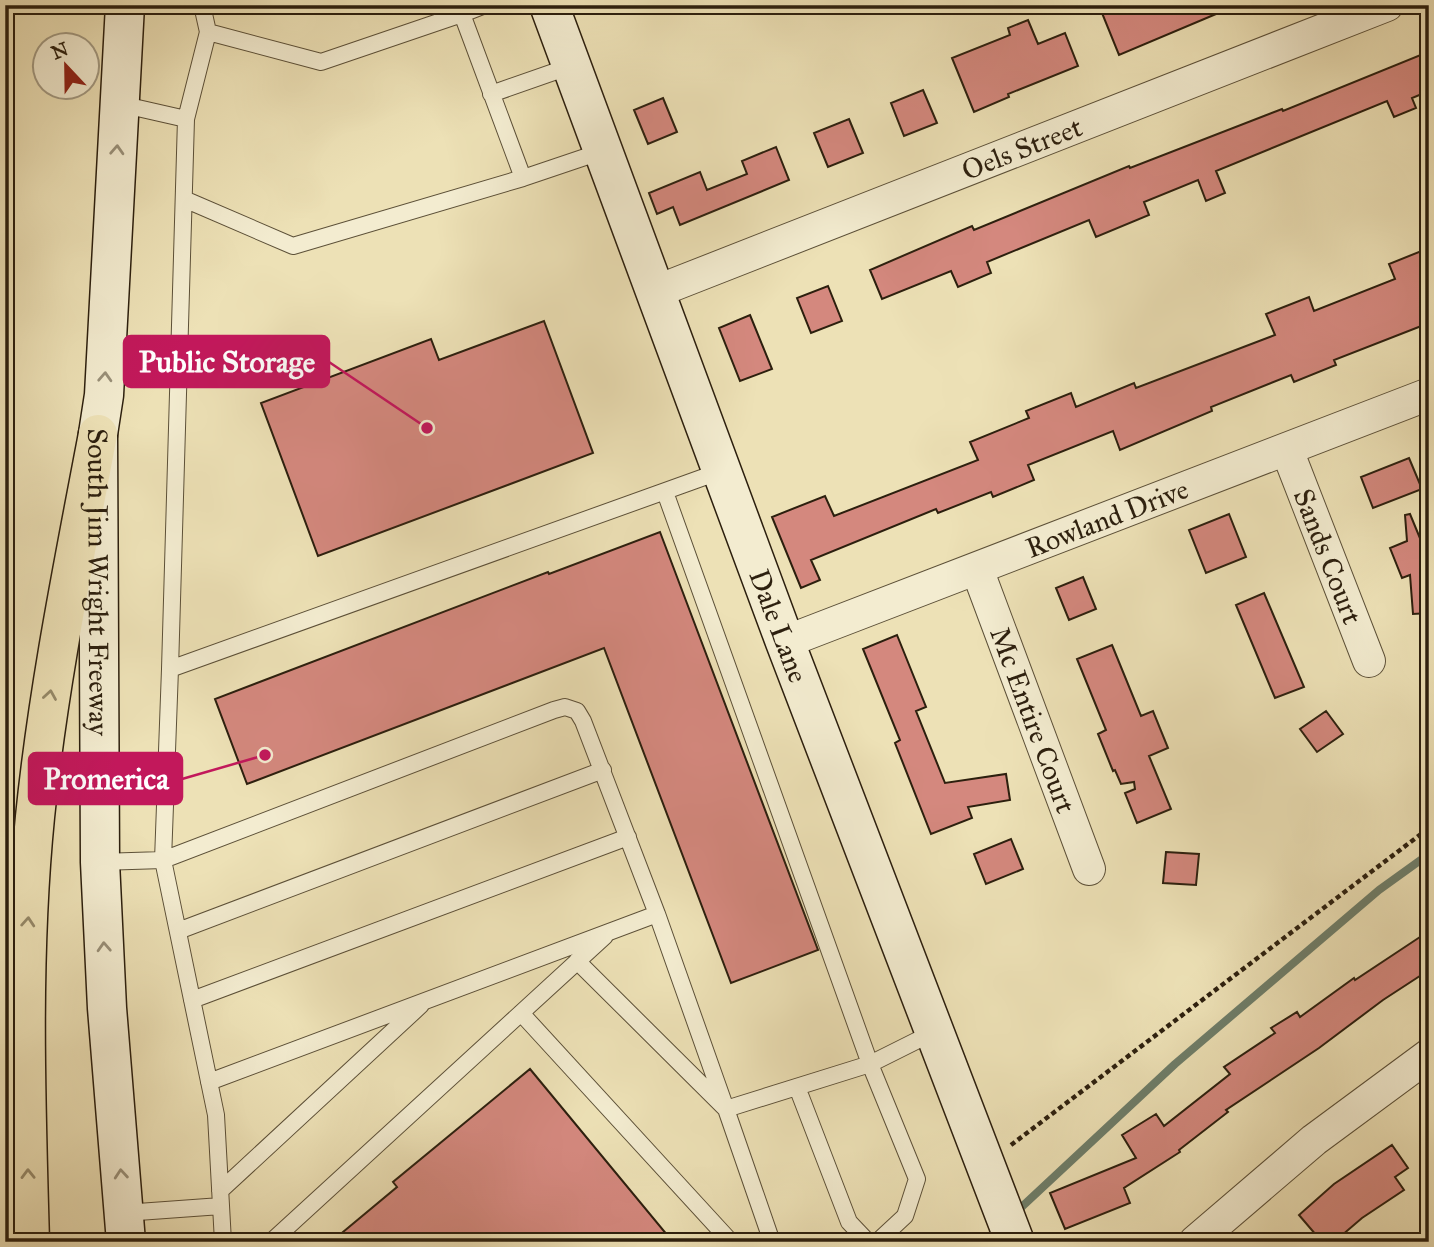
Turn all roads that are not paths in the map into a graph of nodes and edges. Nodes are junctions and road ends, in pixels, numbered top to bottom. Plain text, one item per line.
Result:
1 (125, 5) edge
2 (202, 5) edge
3 (485, 5) edge
4 (549, 5) edge
5 (1387, 5) edge
6 (462, 14) junction
7 (208, 32) junction
8 (572, 66) junction
9 (491, 94) junction
10 (120, 104) junction
11 (186, 119) junction
12 (603, 151) junction
13 (523, 178) junction
14 (184, 199) junction
15 (655, 292) junction
16 (1429, 394) edge
17 (98, 434) junction
18 (1287, 450) junction
19 (722, 471) junction
20 (664, 492) junction
21 (977, 569) junction
22 (785, 642) junction
23 (1369, 661) dead end
24 (170, 669) junction
25 (603, 770) junction
26 (628, 836) junction
27 (163, 860) junction
28 (100, 862) junction
29 (1089, 869) dead end
30 (657, 914) junction
31 (611, 931) junction
32 (178, 932) junction
33 (577, 961) junction
34 (192, 1000) junction
35 (427, 1000) junction
36 (522, 1013) junction
37 (934, 1032) junction
38 (1429, 1055) edge
39 (870, 1064) junction
40 (209, 1082) junction
41 (797, 1087) junction
42 (726, 1110) junction
43 (220, 1198) junction
44 (125, 1228) edge
45 (30, 1242) edge
46 (223, 1242) edge
47 (271, 1242) edge
48 (731, 1242) edge
49 (772, 1242) edge
50 (867, 1242) edge
51 (877, 1242) edge
52 (1014, 1242) edge
53 (1195, 1242) edge

1 - 10 street, South Jim Wright Freeway
2 - 7 lane
3 - 6 lane
4 - 8 street, Dale Lane
5 - 15 street, Oels Street
6 - 7 lane
6 - 9 lane
7 - 11 lane
8 - 9 lane
8 - 12 street, Dale Lane
9 - 13 lane
10 - 11 lane
17 -> 10 street, South Jim Wright Freeway
11 - 14 lane
12 - 13 lane
12 - 15 street, Dale Lane
13 - 14 lane
14 - 24 lane
15 - 19 street, Dale Lane
16 - 18 street, Rowland Drive
17 - 28 street, South Jim Wright Freeway
45 -> 17 highway
18 - 21 street, Rowland Drive
18 - 23 street, Sands Court
19 - 20 lane
19 - 22 street, Dale Lane
20 - 24 lane
20 - 39 lane
21 - 22 street, Rowland Drive
21 - 29 street, Mc Entire Court
22 - 37 street, Dale Lane
24 - 27 lane
25 - 26 lane
25 - 27 lane
25 - 32 lane
26 - 30 lane
26 - 34 lane
27 - 28 lane
27 - 32 lane
44 -> 28 street, South Jim Wright Freeway
30 - 31 lane
30 - 42 lane
31 - 33 lane
31 - 35 lane
32 - 34 lane
33 - 36 lane
33 - 42 lane
34 - 40 lane
35 - 40 lane
35 - 43 lane
36 - 47 lane
36 - 48 lane
37 - 39 lane
37 - 52 street, Dale Lane
38 - 53 street
39 - 41 lane
39 - 51 lane
40 - 43 lane
41 - 42 lane
41 - 50 lane
42 - 49 lane
43 - 44 lane
43 - 46 lane

